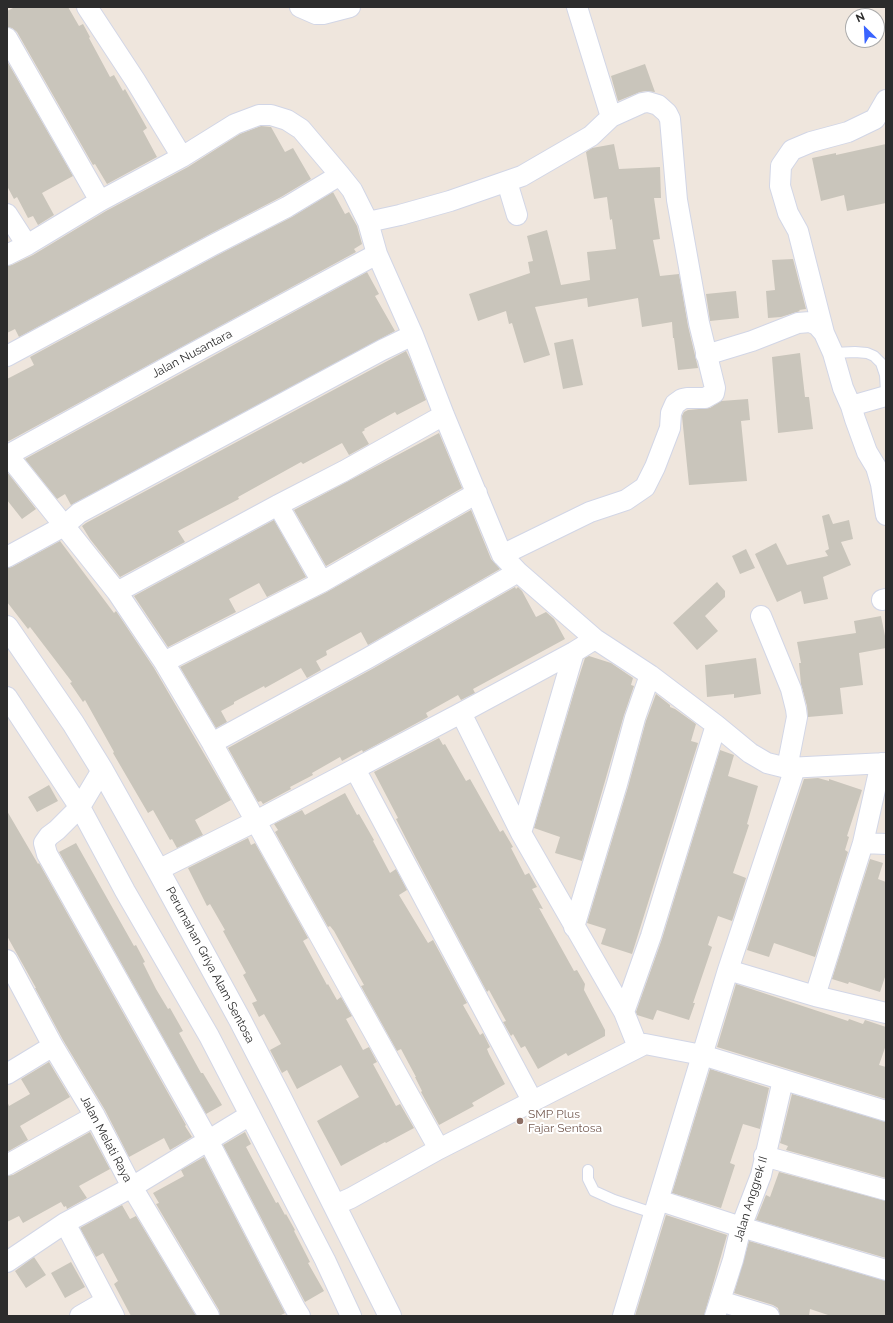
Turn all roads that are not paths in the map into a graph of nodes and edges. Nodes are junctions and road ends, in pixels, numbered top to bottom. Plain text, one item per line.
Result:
1 (87, 7) edge
2 (300, 7) edge
3 (350, 7) edge
4 (578, 7) edge
5 (7, 38) edge
6 (886, 100) edge
7 (611, 117) junction
8 (182, 157) junction
9 (340, 175) junction
10 (508, 182) junction
11 (100, 201) junction
12 (7, 214) edge
13 (517, 215) dead end
14 (368, 222) junction
15 (27, 245) junction
16 (377, 254) junction
17 (7, 255) edge
18 (824, 333) junction
19 (413, 335) junction
20 (834, 353) junction
21 (706, 355) junction
22 (7, 356) edge
23 (886, 392) edge
24 (886, 396) edge
25 (851, 406) junction
26 (444, 415) junction
27 (7, 455) edge
28 (477, 493) junction
29 (278, 505) junction
30 (886, 515) edge
31 (64, 526) junction
32 (502, 555) junction
33 (7, 557) edge
34 (518, 572) junction
35 (322, 582) junction
36 (117, 592) junction
37 (761, 616) dead end
38 (7, 627) edge
39 (595, 639) junction
40 (574, 652) junction
41 (164, 662) junction
42 (650, 675) junction
43 (7, 697) edge
44 (460, 713) junction
45 (716, 725) junction
46 (212, 743) junction
47 (884, 763) edge
48 (791, 768) junction
49 (355, 769) junction
50 (102, 770) junction
51 (80, 807) junction
52 (256, 821) junction
53 (521, 833) junction
54 (863, 842) junction
55 (886, 844) edge
56 (158, 870) junction
57 (574, 927) junction
58 (7, 960) edge
59 (728, 970) junction
60 (12, 982) edge
61 (815, 996) junction
62 (624, 1012) junction
63 (886, 1013) edge
64 (53, 1046) junction
65 (638, 1047) junction
66 (702, 1055) junction
67 (7, 1074) edge
68 (782, 1080) junction
69 (533, 1102) junction
70 (886, 1111) edge
71 (250, 1115) junction
72 (95, 1116) junction
73 (208, 1140) junction
74 (439, 1149) junction
75 (764, 1156) junction
76 (7, 1165) edge
77 (588, 1170) dead end
78 (132, 1187) junction
79 (886, 1190) edge
80 (335, 1205) junction
81 (656, 1207) junction
82 (65, 1223) junction
83 (741, 1227) junction
84 (7, 1262) edge
85 (886, 1270) edge
86 (110, 1308) edge
87 (717, 1308) edge
88 (346, 1314) edge
89 (80, 1316) edge
90 (209, 1316) edge
91 (300, 1316) edge
92 (390, 1316) edge
93 (623, 1316) edge
94 (769, 1316) edge

1 - 8 street
2 - 3 street
4 - 7 street
5 - 11 street
6 - 18 street
7 - 10 street
7 - 21 street
8 - 9 street
8 - 11 street
9 - 14 street
9 - 22 street
10 - 13 street
10 - 14 street
11 - 15 street
12 - 15 street
14 - 16 street
15 - 17 street
16 - 19 street
16 - 27 street, Jalan Nusantara
18 - 20 street
18 - 21 street
19 - 26 street
19 - 31 street
20 - 23 lane
20 - 25 street
21 - 32 street
24 - 25 street
25 - 30 street
26 - 28 street
26 - 29 street
27 - 31 street
28 - 32 street
28 - 35 street
29 - 35 street
29 - 36 street
31 - 33 street
31 - 36 street
32 - 34 street
34 - 39 street
34 - 46 street
35 - 41 street
36 - 41 street
37 - 48 street
38 - 50 street, Perumahan Griya Alam Sentosa
39 - 40 street
39 - 42 street
40 - 44 street
40 - 53 street
41 - 46 street
42 - 45 street
42 - 57 street
43 - 51 street
44 - 49 street
44 - 53 street
45 - 48 street
45 - 62 street
46 - 52 street
47 - 48 street
47 - 54 street
48 - 59 street
49 - 52 street
49 - 69 street
50 - 51 street
50 - 56 street, Perumahan Griya Alam Sentosa
51 - 71 street
51 - 73 street
52 - 56 street
52 - 74 street
53 - 57 street
54 - 55 street
54 - 61 street
56 - 80 street, Perumahan Griya Alam Sentosa
57 - 62 street
58 - 60 street, Jalan Melati Raya
59 - 61 street
59 - 66 street
60 - 64 street, Jalan Melati Raya
61 - 63 street
62 - 65 street
64 - 67 street
64 - 72 street, Jalan Melati Raya
65 - 66 street
65 - 69 street
66 - 68 street
66 - 81 street
68 - 70 street
68 - 75 street, Jalan Anggrek II
69 - 74 street
71 - 73 street
71 - 88 street
72 - 76 street
72 - 78 street, Jalan Melati Raya
73 - 78 street
73 - 91 street
74 - 80 street
75 - 79 street
75 - 83 street, Jalan Anggrek II
77 - 81 lane
78 - 82 street
78 - 90 street, Jalan Melati Raya
80 - 92 street, Perumahan Griya Alam Sentosa
81 - 83 street
81 - 93 street
82 - 84 street
82 - 86 street
83 - 85 street
83 - 87 street, Jalan Anggrek II
86 - 89 street
87 - 94 street

